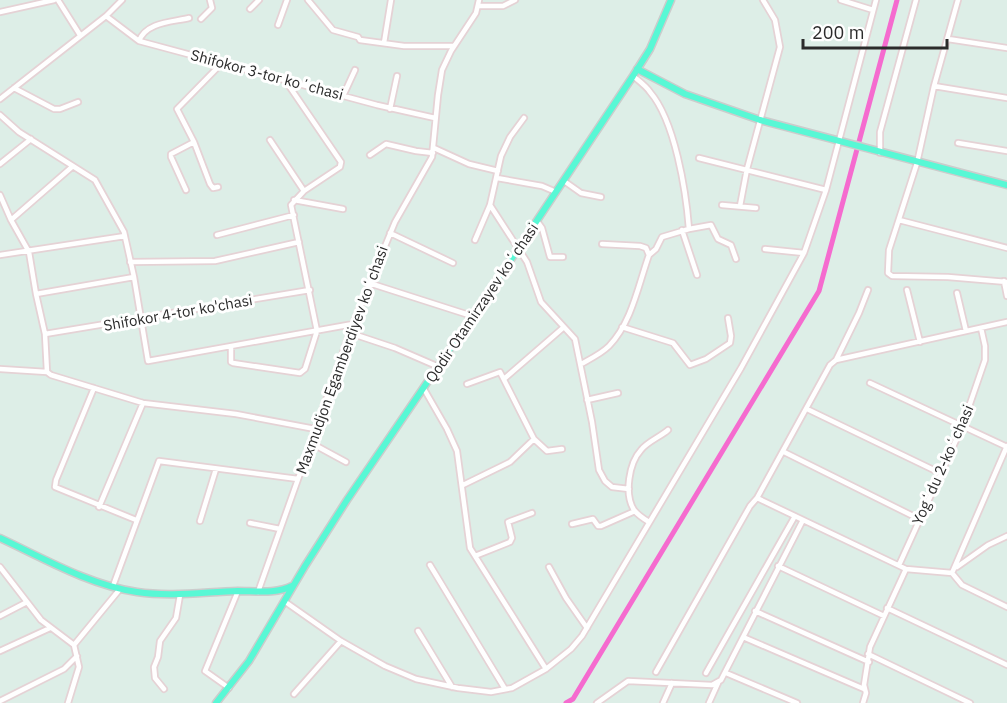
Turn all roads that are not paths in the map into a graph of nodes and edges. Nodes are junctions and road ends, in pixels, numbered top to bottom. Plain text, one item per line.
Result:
1 (37, 0) edge
2 (56, 0) edge
3 (122, 0) edge
4 (210, 0) edge
5 (259, 0) edge
6 (287, 0) edge
7 (308, 0) edge
8 (392, 0) edge
9 (515, 0) edge
10 (671, 0) edge
11 (764, 0) edge
12 (841, 0) edge
13 (876, 0) edge
14 (916, 0) edge
15 (958, 0) edge
16 (479, 3) edge
17 (34, 6) junction
18 (250, 9) dead end
19 (873, 10) junction
20 (0, 12) edge
21 (106, 16) junction
22 (189, 18) dead end
23 (201, 19) dead end
24 (278, 26) dead end
25 (80, 35) junction
26 (948, 39) junction
27 (139, 41) junction
28 (384, 43) junction
29 (454, 46) junction
30 (1007, 48) edge
31 (223, 62) junction
32 (355, 69) dead end
33 (638, 69) junction
34 (397, 76) dead end
35 (633, 76) junction
36 (285, 80) junction
37 (934, 86) junction
38 (14, 88) junction
39 (343, 96) junction
40 (1007, 98) edge
41 (0, 99) edge
42 (78, 102) dead end
43 (390, 109) junction
44 (0, 115) edge
45 (435, 118) junction
46 (524, 118) dead end
47 (760, 120) junction
48 (31, 139) junction
49 (270, 140) dead end
50 (194, 142) junction
51 (840, 142) junction
52 (958, 143) dead end
53 (434, 151) junction
54 (1007, 151) edge
55 (878, 152) junction
56 (370, 155) dead end
57 (699, 158) dead end
58 (917, 163) junction
59 (0, 164) edge
60 (73, 166) junction
61 (747, 169) junction
62 (498, 171) junction
63 (497, 178) junction
64 (564, 181) junction
65 (1007, 186) edge
66 (218, 188) dead end
67 (186, 190) dead end
68 (826, 190) junction
69 (304, 191) junction
70 (556, 192) junction
71 (0, 195) edge
72 (601, 197) dead end
73 (294, 200) junction
74 (490, 205) junction
75 (722, 206) dead end
76 (740, 206) junction
77 (756, 208) dead end
78 (343, 209) dead end
79 (294, 214) junction
80 (11, 220) junction
81 (899, 220) junction
82 (537, 221) junction
83 (689, 229) junction
84 (682, 230) junction
85 (390, 233) junction
86 (217, 235) dead end
87 (125, 236) junction
88 (475, 240) dead end
89 (299, 242) junction
90 (602, 244) dead end
91 (1007, 248) edge
92 (518, 249) junction
93 (765, 249) dead end
94 (29, 252) junction
95 (804, 253) junction
96 (0, 255) edge
97 (649, 255) junction
98 (563, 257) dead end
99 (736, 259) dead end
100 (130, 262) junction
101 (453, 263) dead end
102 (697, 275) dead end
103 (134, 277) junction
104 (1006, 281) edge
105 (369, 283) junction
106 (310, 290) junction
107 (868, 290) dead end
108 (907, 290) dead end
109 (957, 293) dead end
110 (36, 294) junction
111 (1007, 296) edge
112 (472, 316) junction
113 (728, 318) dead end
114 (140, 320) junction
115 (1007, 322) edge
116 (353, 324) junction
117 (564, 327) junction
118 (622, 327) junction
119 (981, 328) junction
120 (317, 331) junction
121 (966, 331) junction
122 (350, 333) junction
123 (45, 334) junction
124 (920, 342) junction
125 (231, 347) junction
126 (836, 360) junction
127 (581, 364) junction
128 (439, 367) junction
129 (0, 369) edge
130 (47, 372) junction
131 (504, 379) junction
132 (870, 383) dead end
133 (467, 384) dead end
134 (94, 388) junction
135 (423, 389) junction
136 (618, 393) dead end
137 (587, 400) junction
138 (143, 403) junction
139 (807, 409) junction
140 (962, 428) junction
141 (315, 429) junction
142 (668, 430) dead end
143 (534, 439) junction
144 (310, 442) junction
145 (1007, 447) edge
146 (562, 449) dead end
147 (783, 452) junction
148 (345, 462) dead end
149 (216, 469) junction
150 (940, 474) junction
151 (298, 478) junction
152 (463, 484) junction
153 (629, 489) junction
154 (757, 498) junction
155 (99, 507) junction
156 (635, 511) junction
157 (532, 513) dead end
158 (795, 516) junction
159 (919, 519) junction
160 (136, 520) junction
161 (803, 520) junction
162 (200, 521) dead end
163 (649, 522) junction
164 (250, 523) dead end
165 (572, 524) dead end
166 (280, 529) junction
167 (1007, 536) edge
168 (0, 538) edge
169 (475, 556) junction
170 (430, 565) dead end
171 (899, 565) junction
172 (778, 566) junction
173 (549, 567) dead end
174 (0, 568) edge
175 (906, 568) junction
176 (953, 570) junction
177 (113, 586) junction
178 (292, 586) junction
179 (120, 589) junction
180 (238, 591) junction
181 (258, 592) junction
182 (180, 595) junction
183 (284, 601) junction
184 (27, 602) junction
185 (1007, 607) edge
186 (887, 608) junction
187 (755, 611) junction
188 (0, 616) edge
189 (884, 616) junction
190 (50, 628) junction
191 (587, 628) junction
192 (418, 631) dead end
193 (742, 637) junction
194 (341, 641) junction
195 (74, 645) junction
196 (0, 651) edge
197 (868, 654) junction
198 (77, 656) junction
199 (869, 662) junction
200 (1007, 664) edge
201 (546, 669) junction
202 (656, 672) dead end
203 (706, 673) dead end
204 (726, 673) junction
205 (672, 683) junction
206 (718, 683) junction
207 (452, 687) junction
208 (229, 688) junction
209 (164, 689) dead end
210 (505, 689) junction
211 (865, 689) junction
212 (294, 694) dead end
213 (0, 701) edge
214 (68, 703) edge
215 (216, 703) edge
216 (597, 703) edge
217 (663, 703) edge
218 (709, 703) edge
219 (797, 703) edge
220 (862, 703) edge
221 (970, 703) edge

1 - 17 street
2 - 17 street
2 - 25 street
3 - 21 street
4 - 23 street
5 - 18 street
6 - 24 street
7 - 28 street
8 - 28 street
9 - 16 street
10 - 33 main road, Qodir Otamirzayev koʻchasi
11 - 47 street
12 - 19 street
13 - 19 street
14 - 55 street
15 - 26 street
16 - 29 street, Maxmudjon Egamberdiyev koʻchasi
17 - 20 street
19 - 51 street
21 - 25 street
21 - 27 street, Shifokor 3-tor koʼchasi
22 - 27 street
25 - 38 street
26 - 30 street
26 - 37 street
27 - 31 street, Shifokor 3-tor koʼchasi
28 - 29 street
29 - 45 street, Maxmudjon Egamberdiyev koʻchasi
31 - 36 street, Shifokor 3-tor koʼchasi
31 - 50 street
32 - 39 street
33 - 35 main road, Qodir Otamirzayev koʻchasi
33 - 47 main road
34 - 43 street
35 - 64 main road, Qodir Otamirzayev koʻchasi
35 - 83 street
36 - 39 street, Shifokor 3-tor koʼchasi
36 - 69 street
37 - 40 street
37 - 58 street
38 - 41 street
38 - 42 street
39 - 43 street, Shifokor 3-tor koʼchasi
43 - 45 street, Shifokor 3-tor koʼchasi
44 - 48 street
45 - 53 street, Maxmudjon Egamberdiyev koʻchasi
46 - 62 street
47 - 51 main road
47 - 61 street
48 - 59 street
48 - 60 street
49 - 69 street
50 - 66 street
50 - 67 street
51 - 55 main road
51 - 68 street
52 - 54 street
53 - 56 street
53 - 62 street
53 - 85 street, Maxmudjon Egamberdiyev koʻchasi
55 - 58 main road
57 - 61 street
58 - 65 main road
58 - 81 street
60 - 80 street
60 - 87 street
61 - 68 street
61 - 76 street
62 - 63 street
63 - 70 street
63 - 74 street
64 - 70 main road, Qodir Otamirzayev koʻchasi
64 - 72 street
68 - 95 street
69 - 73 street
70 - 82 main road, Qodir Otamirzayev koʻchasi
71 - 80 street
73 - 78 street
73 - 79 street
74 - 88 street
74 - 92 street
75 - 76 street
76 - 77 street
79 - 86 street
79 - 89 street
80 - 94 street
81 - 91 street
81 - 104 street
82 - 92 main road, Qodir Otamirzayev koʻchasi
82 - 98 street
83 - 84 street
83 - 99 street
84 - 97 street
84 - 102 street
85 - 101 street
85 - 105 street, Maxmudjon Egamberdiyev koʻchasi
87 - 94 street
87 - 100 street
89 - 100 street
89 - 106 street
90 - 97 street
92 - 112 main road, Qodir Otamirzayev koʻchasi
92 - 117 street
93 - 95 street
94 - 96 street
94 - 110 street
95 - 163 street
97 - 118 street
100 - 103 street
103 - 110 street
103 - 114 street
104 - 111 street
105 - 112 street
105 - 116 street, Maxmudjon Egamberdiyev koʻchasi
106 - 114 street, Shifokor 4-tor ko'chasi
106 - 120 street
107 - 126 street
108 - 124 street
109 - 121 street
110 - 123 street
112 - 128 main road, Qodir Otamirzayev koʻchasi
113 - 118 street
114 - 123 street, Shifokor 4-tor ko'chasi
114 - 125 street
115 - 119 street
116 - 120 street
116 - 122 street, Maxmudjon Egamberdiyev koʻchasi
117 - 127 street
117 - 131 street
118 - 127 street
119 - 121 street
119 - 140 street, Yogʻdu 2-koʻchasi
120 - 125 street
120 - 125 street
121 - 124 street
122 - 128 street
122 - 141 street, Maxmudjon Egamberdiyev koʻchasi
123 - 130 street
124 - 126 street
126 - 139 street
127 - 137 street
128 - 135 main road, Qodir Otamirzayev koʻchasi
129 - 130 street
130 - 134 street
131 - 133 street
131 - 143 street
132 - 140 street
134 - 138 street
134 - 155 street
135 - 152 street
135 - 178 main road, Qodir Otamirzayev koʻchasi
136 - 137 street
137 - 153 street
138 - 141 street
138 - 155 street
139 - 147 street
139 - 150 street
140 - 145 street
140 - 150 street, Yogʻdu 2-koʻchasi
141 - 144 street, Maxmudjon Egamberdiyev koʻchasi
142 - 153 street
143 - 146 street
143 - 152 street
144 - 148 street
144 - 151 street, Maxmudjon Egamberdiyev koʻchasi
145 - 176 street
147 - 154 street
147 - 159 street
149 - 151 street
149 - 160 street
149 - 162 street
150 - 159 street, Yogʻdu 2-koʻchasi
151 - 166 street, Maxmudjon Egamberdiyev koʻchasi
152 - 169 street
153 - 156 street
154 - 158 street
154 - 202 street
155 - 160 street
156 - 163 street
156 - 165 street
157 - 169 street
158 - 161 street
158 - 203 street
159 - 171 street, Yogʻdu 2-koʻchasi
160 - 177 street
161 - 171 street
161 - 172 street
163 - 191 street
164 - 166 street
166 - 181 street, Maxmudjon Egamberdiyev koʻchasi
167 - 176 street
168 - 177 main road
169 - 201 street
170 - 210 street
171 - 175 street
172 - 187 street
172 - 189 street
173 - 191 street
174 - 184 street
175 - 176 street
175 - 186 street
176 - 185 street
177 - 179 main road
178 - 181 main road
178 - 183 main road, Qodir Otamirzayev koʻchasi
179 - 182 main road
179 - 195 street
180 - 181 main road
180 - 182 main road
180 - 208 street
182 - 209 street
183 - 194 street
183 - 208 main road, Qodir Otamirzayev koʻchasi
184 - 188 street
184 - 190 street
186 - 189 street
186 - 200 street
187 - 193 street
187 - 199 street
189 - 197 street
190 - 195 street
190 - 196 street
191 - 201 street
192 - 207 street
193 - 204 street
193 - 211 street
194 - 207 street
194 - 212 street
195 - 198 street
197 - 199 street
197 - 221 street
198 - 213 street
198 - 214 street
199 - 211 street
201 - 210 street
204 - 206 street
204 - 219 street
205 - 206 street
205 - 216 street
205 - 217 street
206 - 218 street
207 - 210 street
208 - 215 main road, Qodir Otamirzayev koʻchasi
211 - 220 street

